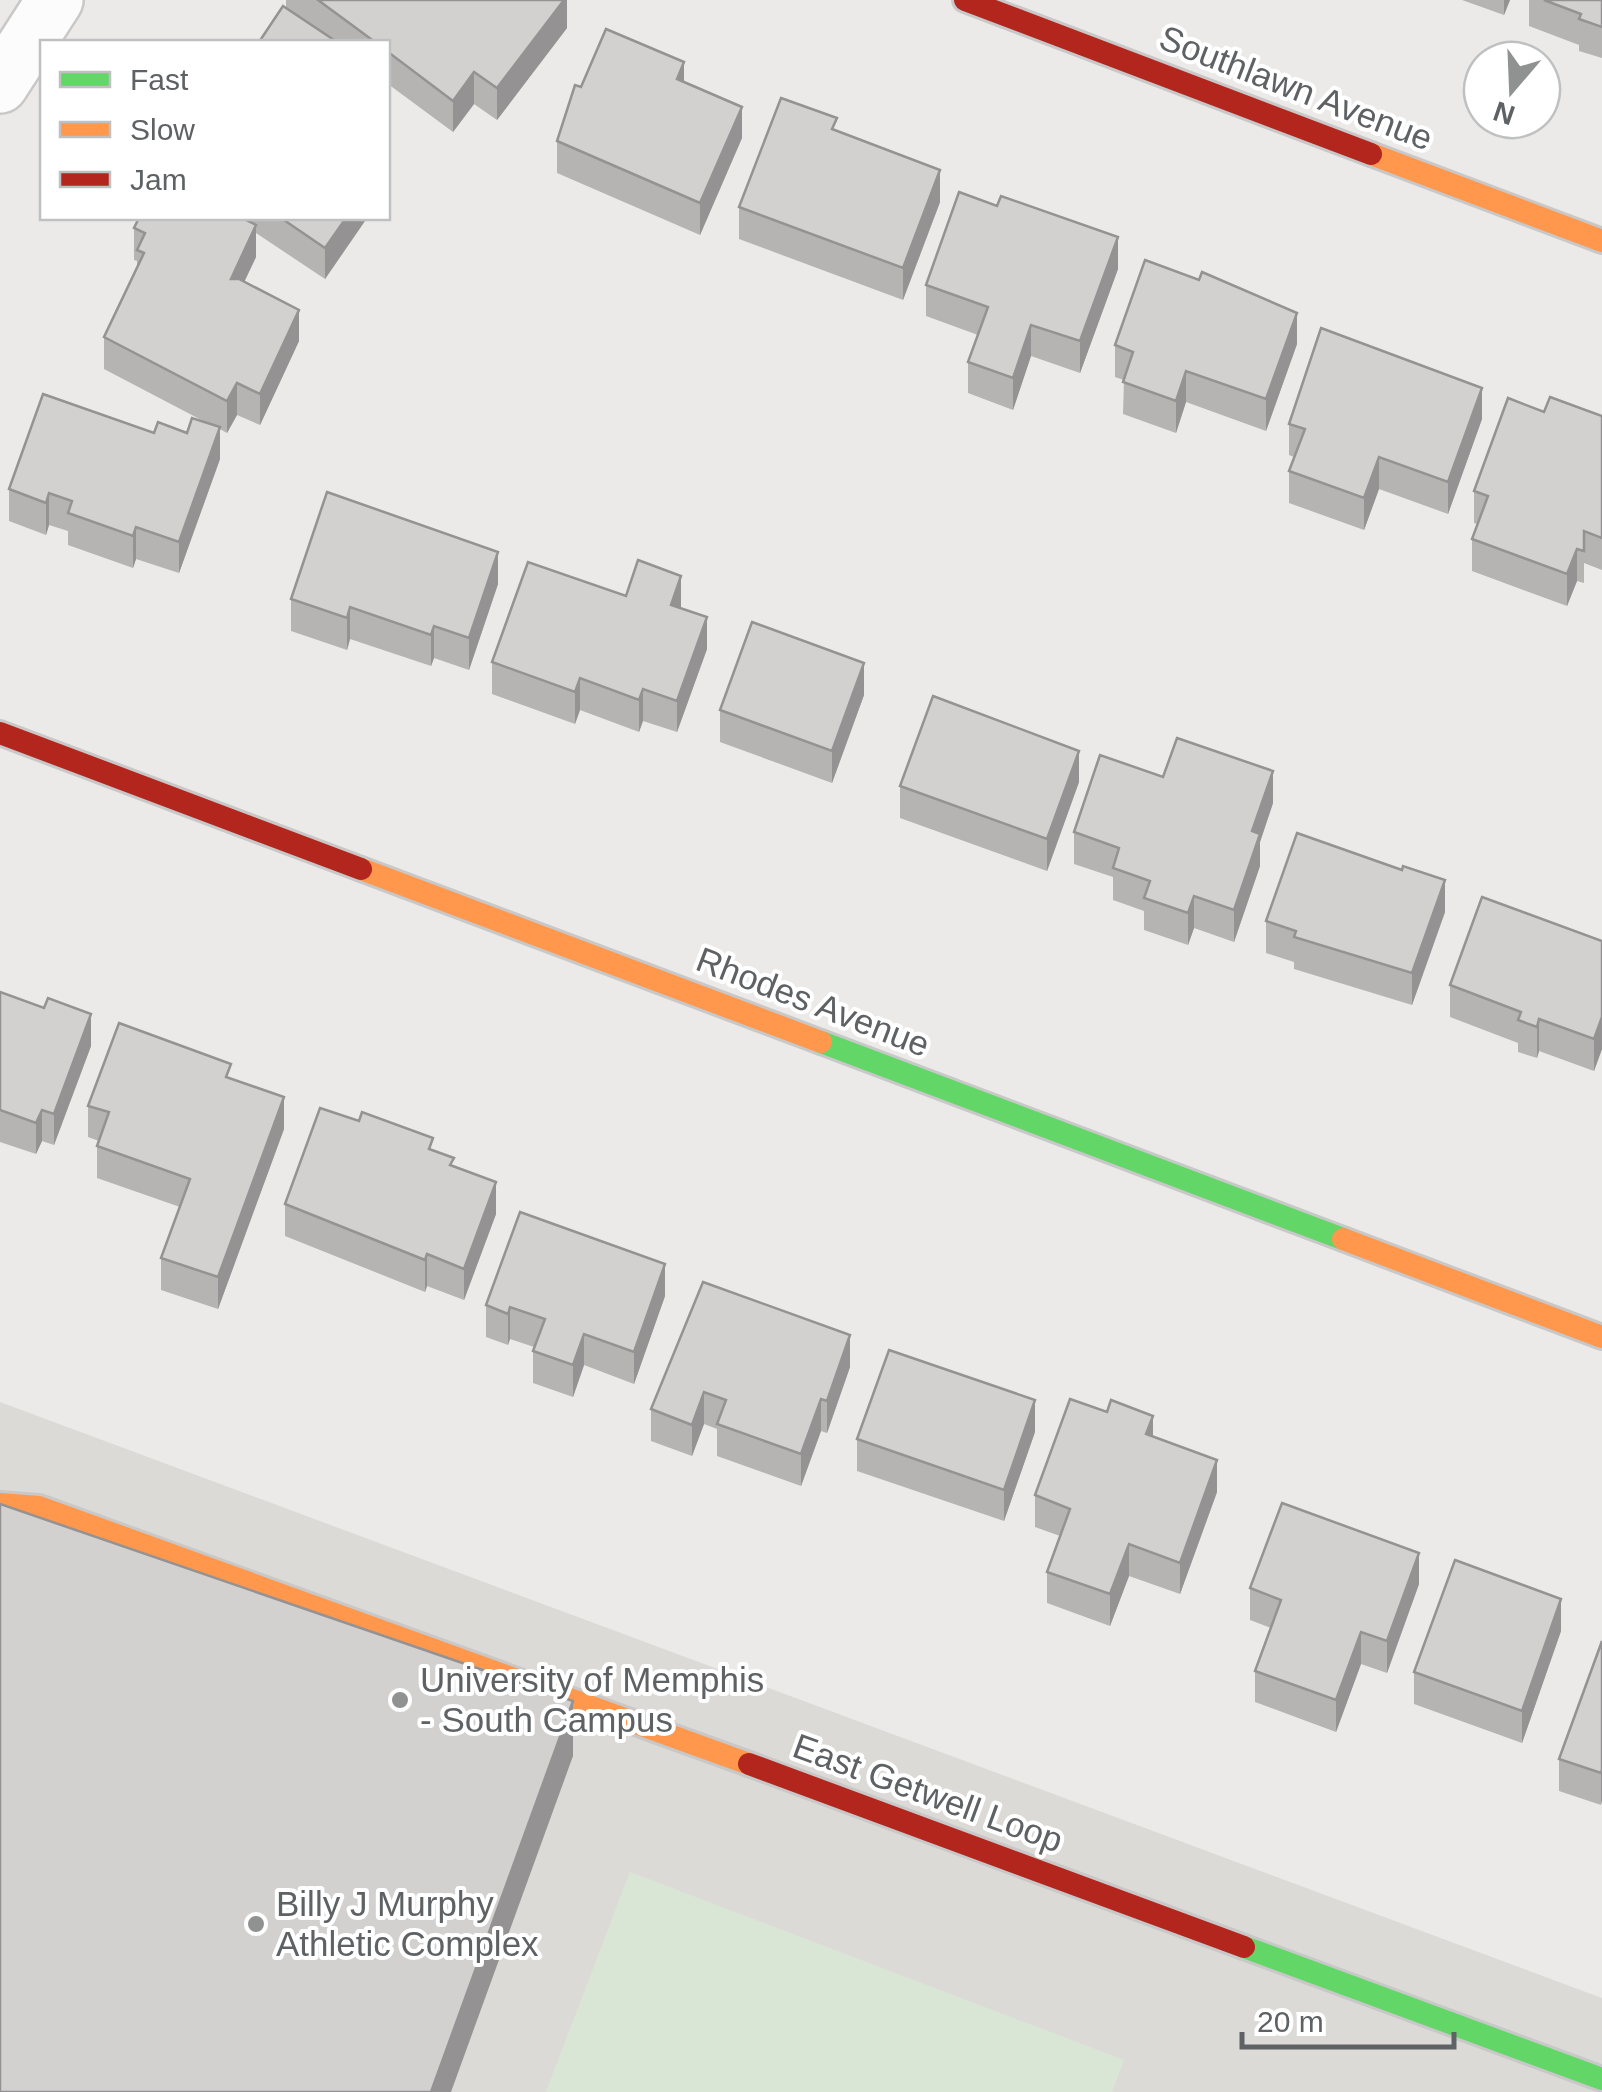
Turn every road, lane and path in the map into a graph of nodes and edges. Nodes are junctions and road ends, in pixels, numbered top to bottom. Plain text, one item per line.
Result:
1 (55, 0) edge
2 (965, 0) edge
3 (0, 85) edge
4 (1602, 241) edge
5 (0, 733) edge
6 (1602, 1338) edge
7 (0, 1504) edge
8 (1602, 2079) edge

1 - 3 street
2 - 4 street, Southlawn Avenue
5 - 6 street, Rhodes Avenue
7 - 8 street, East Getwell Loop

